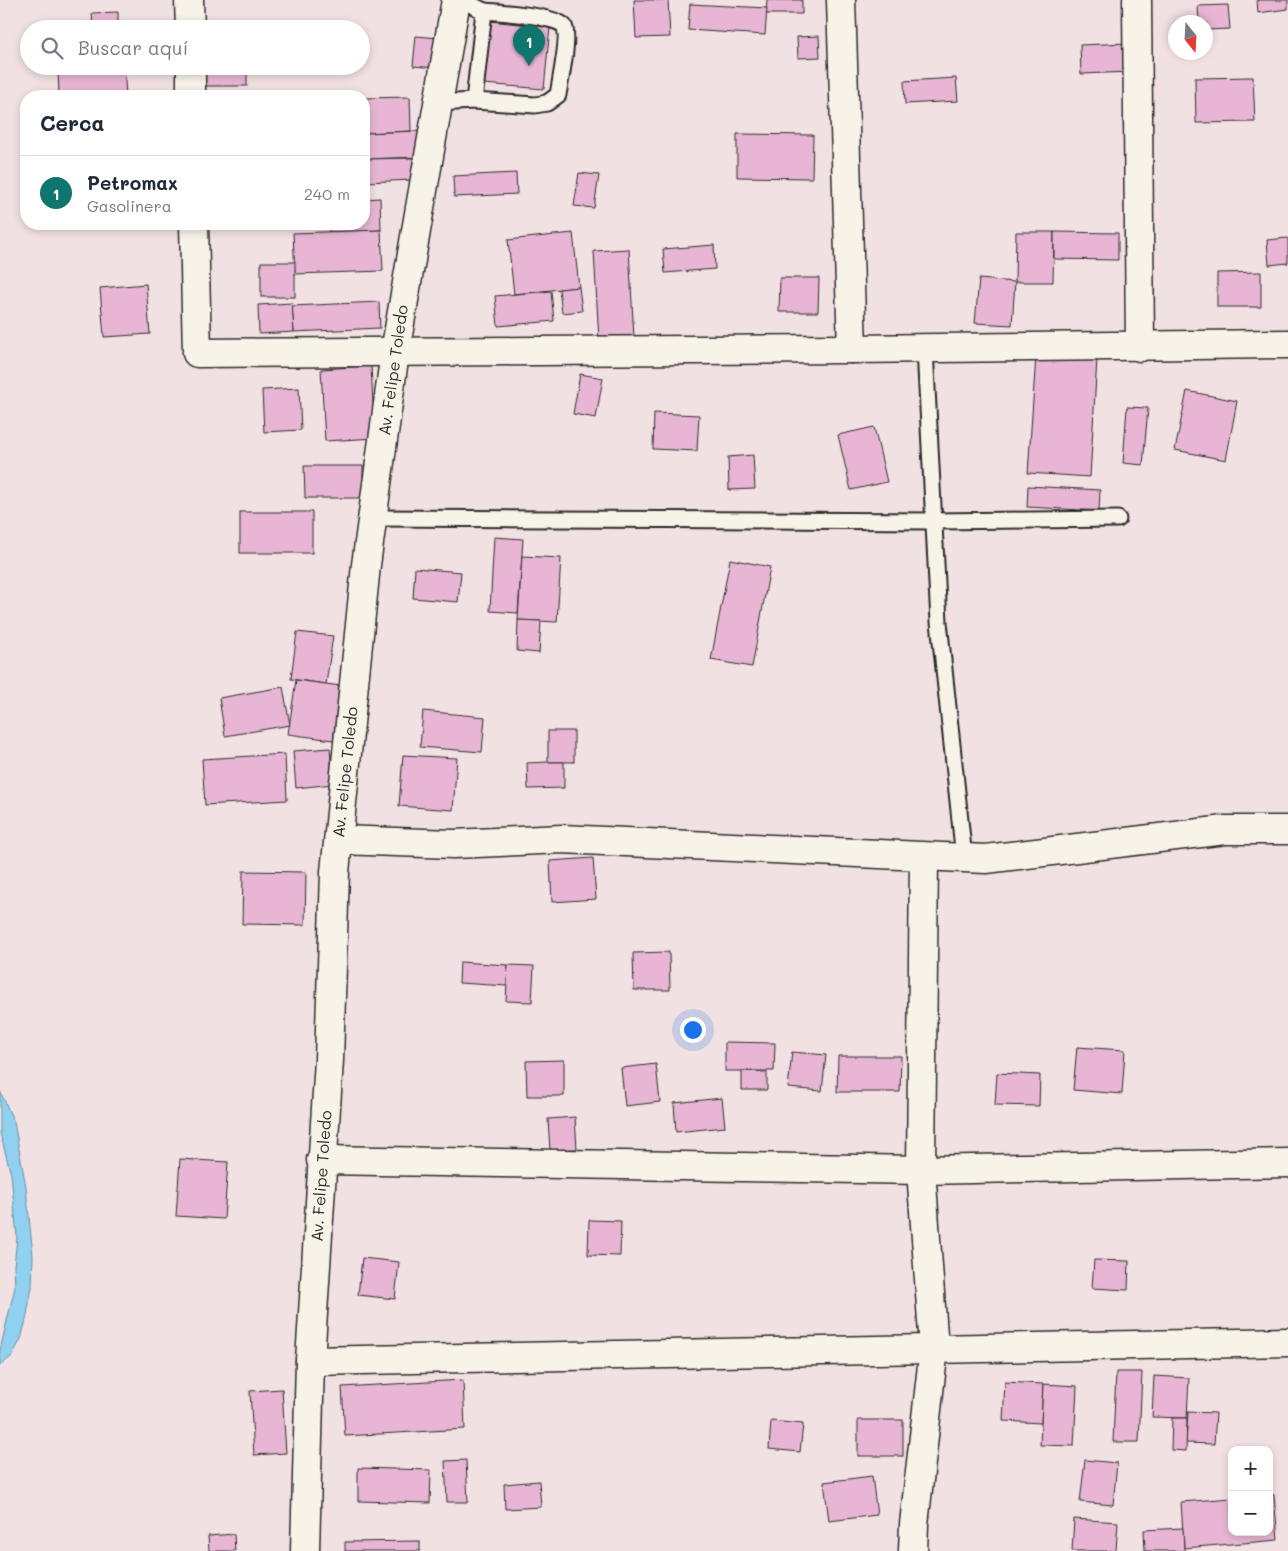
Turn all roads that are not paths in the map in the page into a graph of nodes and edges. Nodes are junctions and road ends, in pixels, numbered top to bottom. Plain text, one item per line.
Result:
1 (189, 0) edge
2 (456, 0) edge
3 (462, 0) edge
4 (841, 0) edge
5 (1137, 0) edge
6 (484, 11) junction
7 (190, 20) edge
8 (191, 75) edge
9 (191, 90) edge
10 (474, 101) junction
11 (438, 103) junction
12 (194, 230) edge
13 (1288, 344) edge
14 (1140, 347) junction
15 (852, 349) junction
16 (925, 349) junction
17 (395, 352) junction
18 (372, 518) junction
19 (1118, 519) dead end
20 (934, 521) junction
21 (1288, 830) edge
22 (339, 840) junction
23 (924, 857) junction
24 (964, 858) junction
25 (321, 1160) junction
26 (1288, 1163) edge
27 (921, 1170) junction
28 (1288, 1342) edge
29 (934, 1348) junction
30 (310, 1361) junction
31 (305, 1551) edge
32 (913, 1551) edge

1 - 7 street
2 - 11 street, Av. Felipe Toledo
3 - 6 lane
4 - 15 street
5 - 14 street
6 - 10 lane
6 - 10 lane
8 - 9 street
10 - 11 lane
11 - 17 street, Av. Felipe Toledo
12 - 17 street
13 - 14 street
14 - 16 street
15 - 16 street
15 - 17 street
16 - 20 lane
17 - 18 street, Av. Felipe Toledo
18 - 20 lane
18 - 22 street, Av. Felipe Toledo
19 - 20 lane
20 - 24 lane
21 - 24 street
22 - 23 street
22 - 25 street, Av. Felipe Toledo
23 - 24 street
23 - 27 street
25 - 27 street
25 - 30 street, Av. Felipe Toledo
26 - 27 street
27 - 29 street
28 - 29 street
29 - 30 street
29 - 32 street
30 - 31 street, Av. Felipe Toledo

